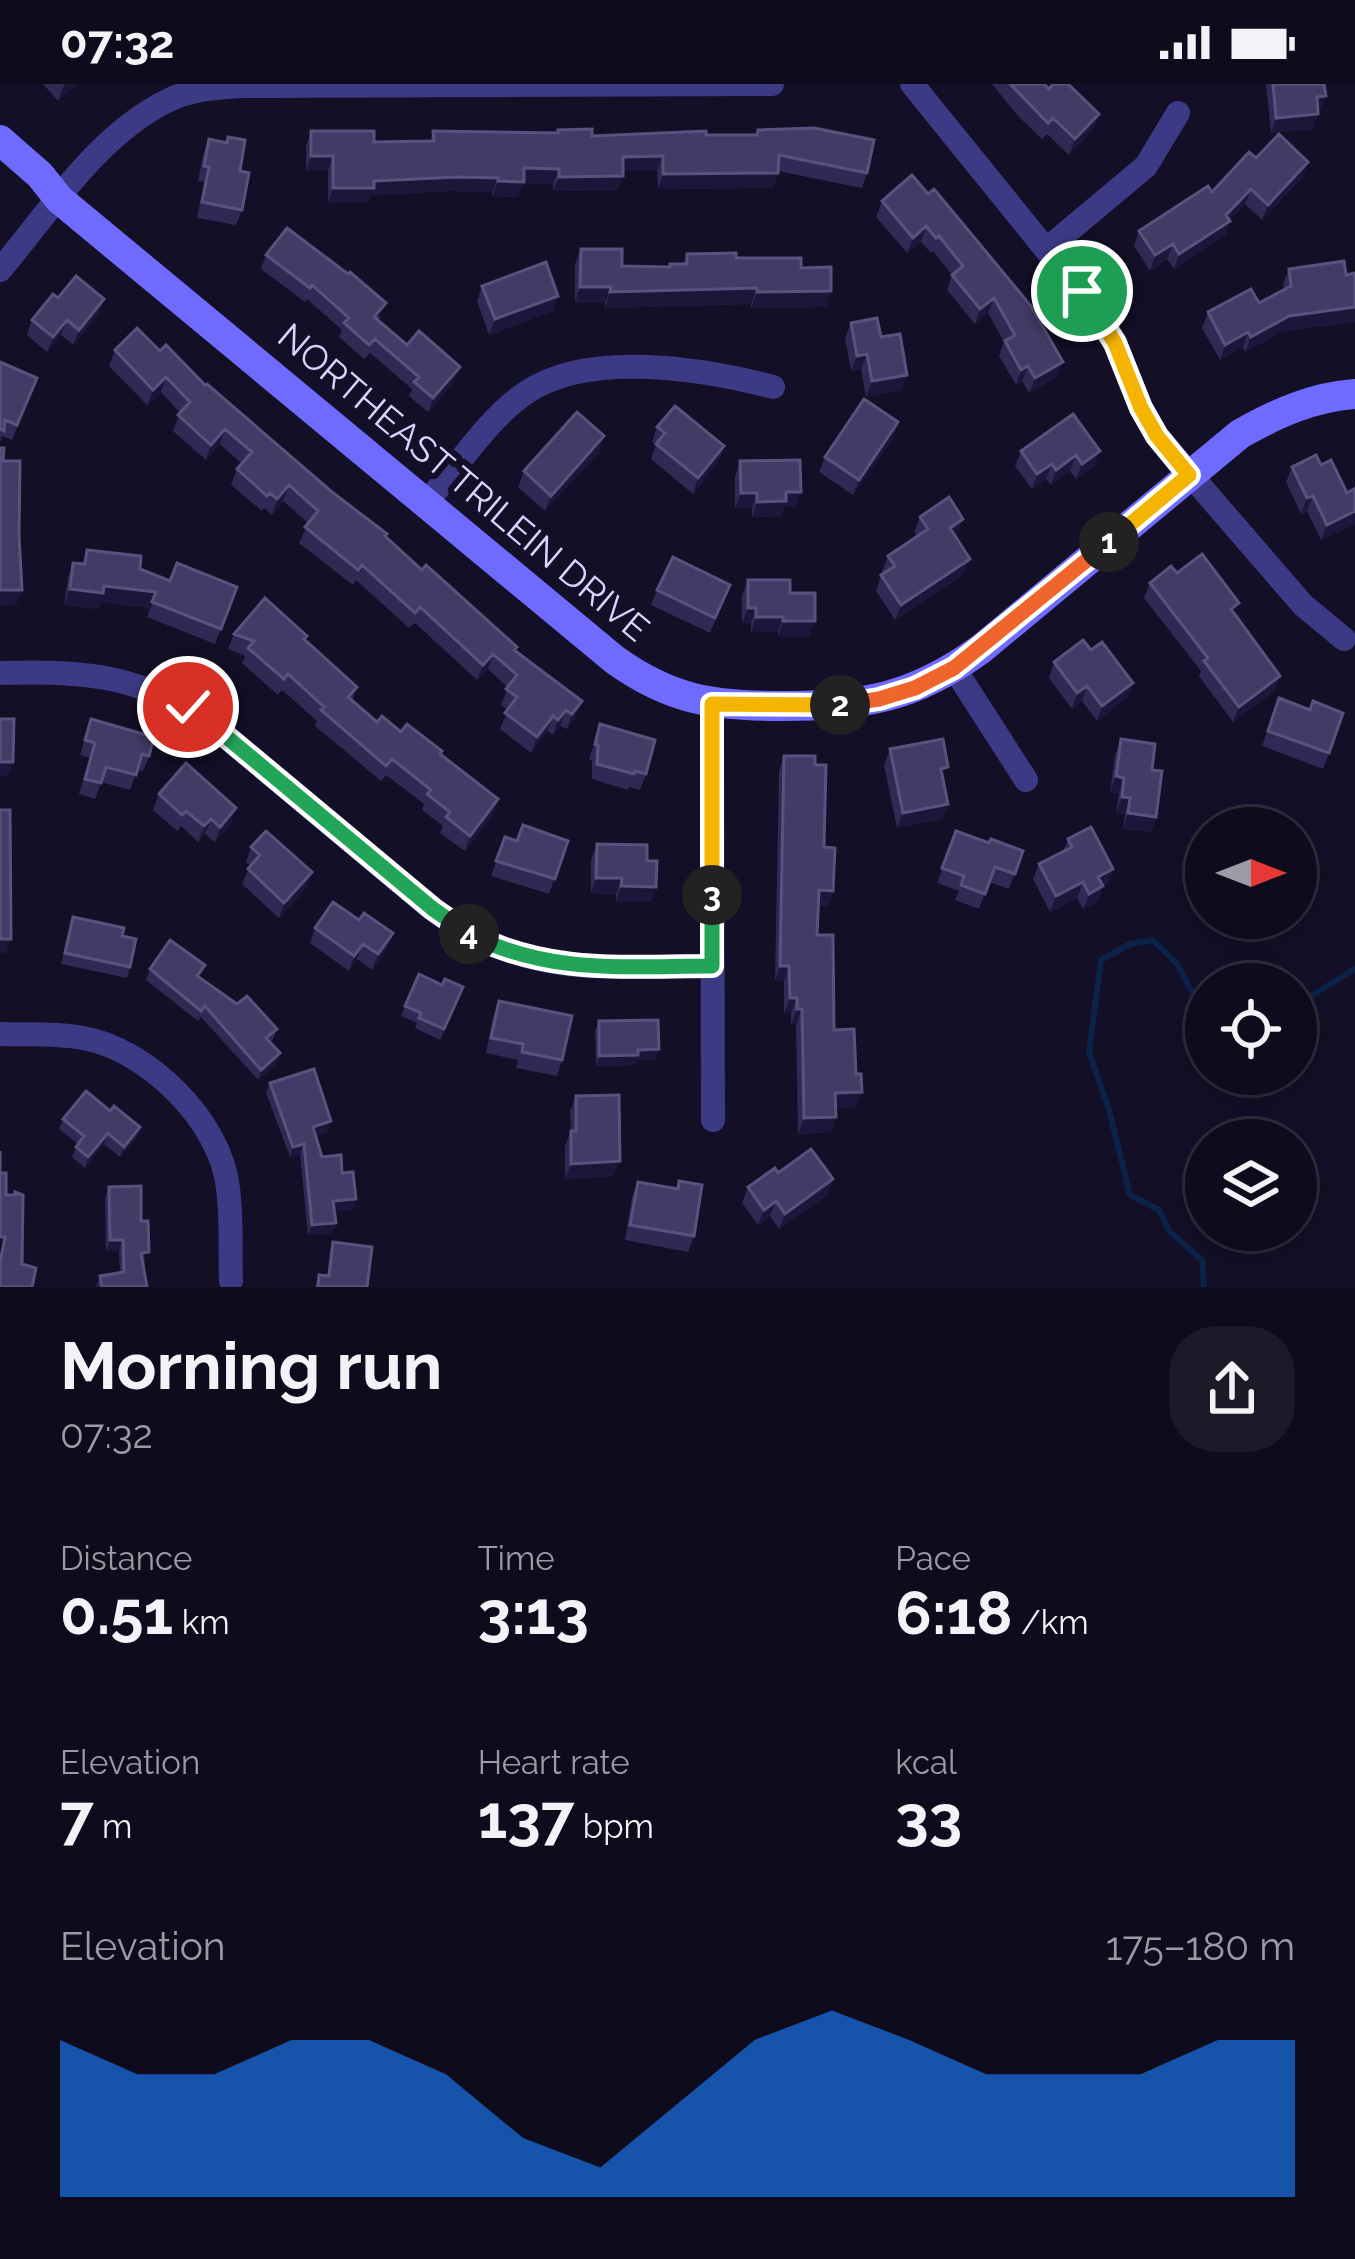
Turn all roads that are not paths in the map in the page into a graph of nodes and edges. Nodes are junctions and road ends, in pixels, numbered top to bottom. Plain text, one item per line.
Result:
1 (772, 84) edge
2 (912, 84) edge
3 (1178, 113) dead end
4 (0, 140) edge
5 (59, 199) junction
6 (1047, 249) junction
7 (0, 270) edge
8 (773, 387) dead end
9 (1355, 394) edge
10 (1189, 475) junction
11 (427, 502) junction
12 (1344, 639) dead end
13 (954, 668) junction
14 (0, 674) edge
15 (712, 704) junction
16 (1026, 780) dead end
17 (712, 966) junction
18 (0, 1034) edge
19 (713, 1120) dead end
20 (231, 1281) dead end

1 - 5 street
2 - 6 street
3 - 6 street
4 - 5 street, NORTHEAST TRILEIN DRIVE
5 - 7 street
5 - 11 street, NORTHEAST TRILEIN DRIVE
6 - 10 street
8 - 11 street
9 - 10 street, NORTHEAST TRILEIN DRIVE
10 - 12 street
10 - 13 street, NORTHEAST TRILEIN DRIVE
11 - 15 street, NORTHEAST TRILEIN DRIVE
13 - 15 street, NORTHEAST TRILEIN DRIVE
13 - 16 street
14 - 17 street
15 - 17 street
17 - 19 street
18 - 20 street

